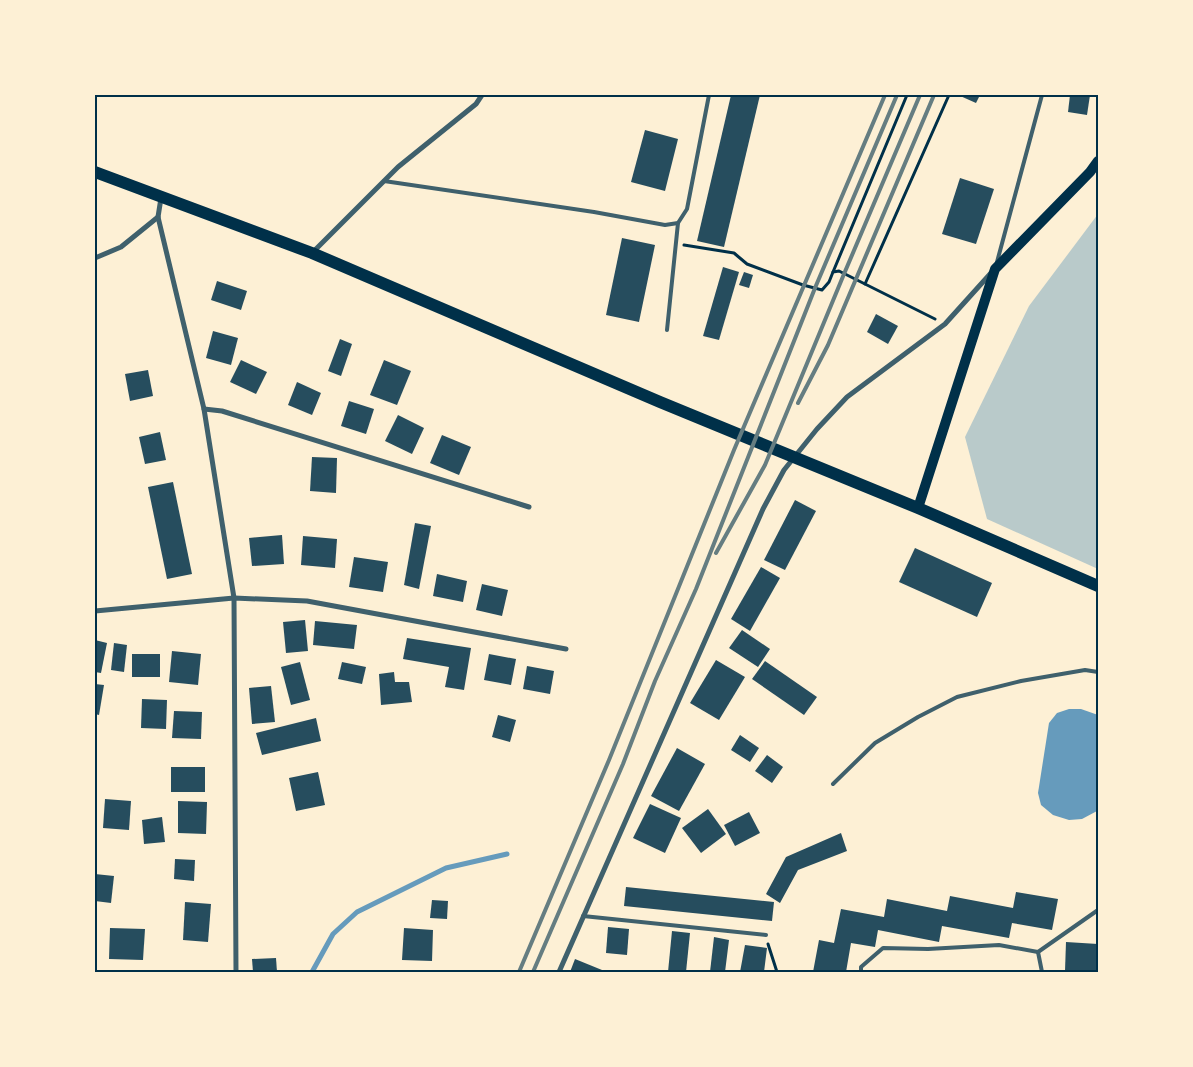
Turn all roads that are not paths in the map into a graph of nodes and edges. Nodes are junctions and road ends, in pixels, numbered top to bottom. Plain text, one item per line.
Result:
1 (482, 95) edge
2 (709, 95) edge
3 (1042, 95) edge
4 (1098, 162) edge
5 (95, 172) edge
6 (384, 181) junction
7 (161, 195) junction
8 (158, 217) junction
9 (678, 223) junction
10 (312, 253) junction
11 (95, 258) edge
12 (995, 269) junction
13 (667, 330) dead end
14 (204, 409) junction
15 (530, 507) dead end
16 (918, 508) junction
17 (1098, 586) edge
18 (234, 598) junction
19 (95, 611) edge
20 (566, 649) dead end
21 (1098, 672) edge
22 (833, 784) dead end
23 (1098, 910) edge
24 (583, 916) junction
25 (766, 935) road end
26 (1038, 952) junction
27 (236, 972) edge
28 (559, 972) edge
29 (860, 972) edge
30 (1042, 972) edge

1 - 6 street
2 - 9 lane
3 - 12 lane
4 - 12 main road
5 - 7 main road
6 - 9 lane
6 - 10 street
7 - 8 street
7 - 10 main road
8 - 11 street
8 - 14 street
9 - 13 lane
10 - 16 main road
12 - 16 main road
12 - 24 street
14 - 15 street
14 - 18 street
16 - 17 main road
18 - 19 street
18 - 20 street
18 - 27 street
21 - 22 lane
23 - 26 lane
24 - 25 lane
24 - 28 street
26 - 29 lane
26 - 30 lane

